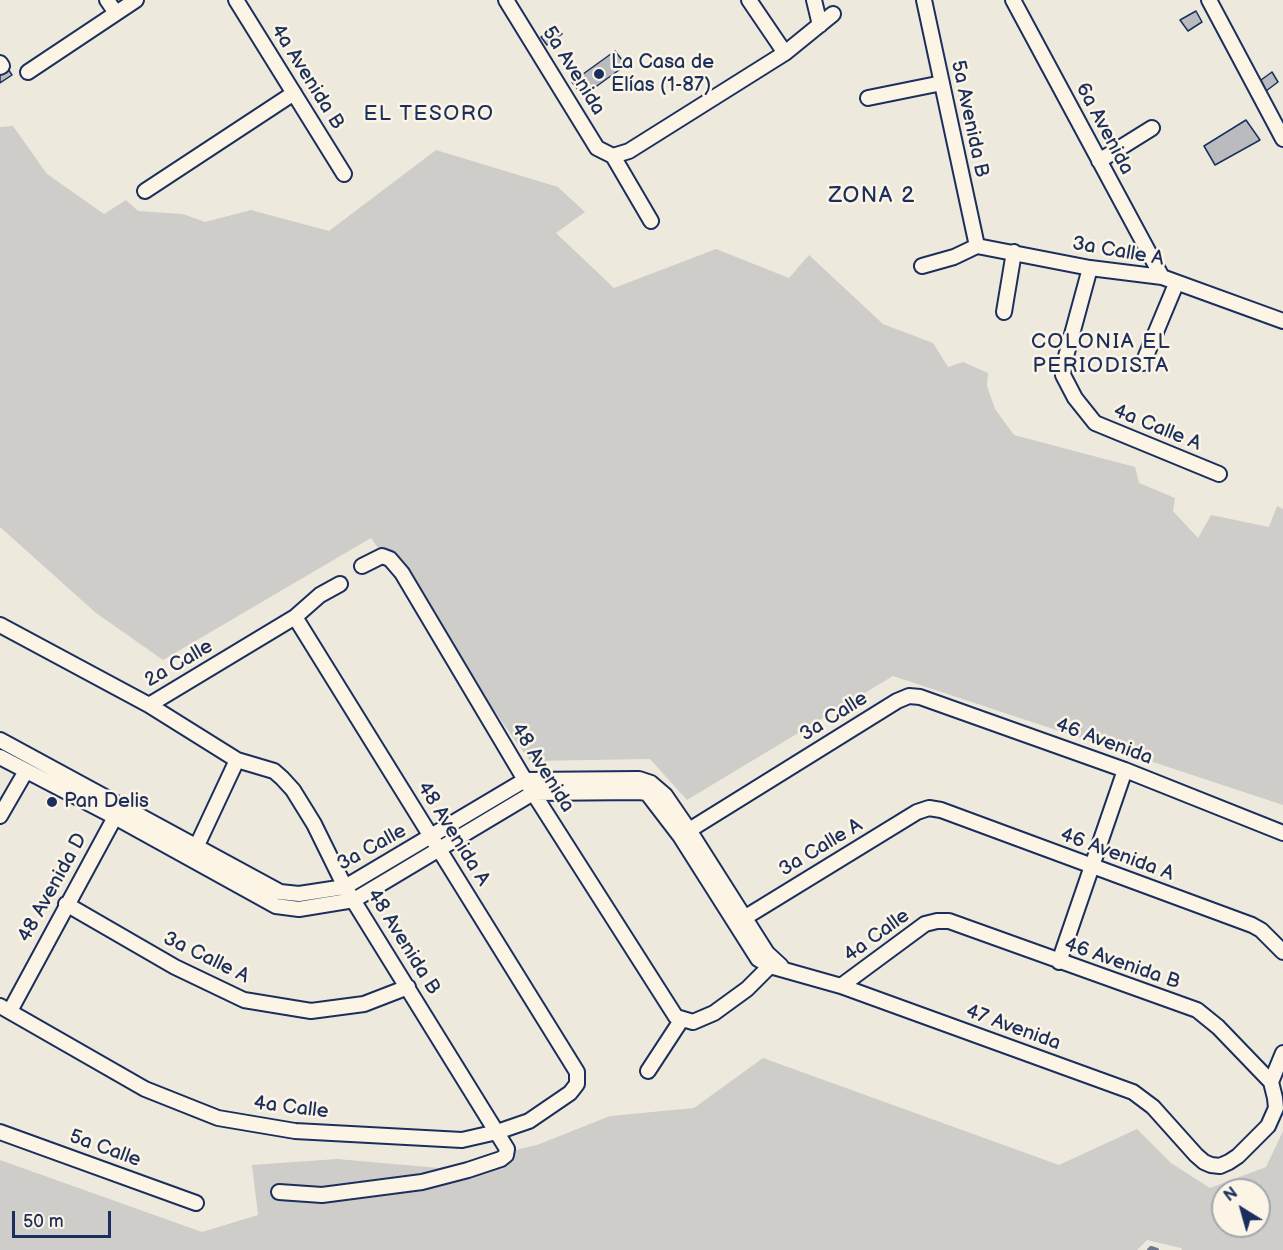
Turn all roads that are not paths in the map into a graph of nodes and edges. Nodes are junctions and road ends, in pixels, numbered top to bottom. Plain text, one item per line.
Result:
1 (107, 0) edge
2 (136, 0) edge
3 (236, 0) edge
4 (749, 0) edge
5 (814, 0) edge
6 (924, 0) edge
7 (1013, 0) edge
8 (1209, 0) edge
9 (511, 2) edge
10 (116, 13) junction
11 (834, 14) dead end
12 (820, 26) junction
13 (785, 53) junction
14 (28, 72) dead end
15 (942, 83) junction
16 (294, 93) junction
17 (868, 98) dead end
18 (1152, 128) dead end
19 (1283, 139) edge
20 (613, 156) junction
21 (1099, 161) junction
22 (344, 174) dead end
23 (145, 191) dead end
24 (651, 221) dead end
25 (977, 246) junction
26 (1014, 252) junction
27 (921, 266) dead end
28 (1090, 268) junction
29 (1162, 277) junction
30 (1176, 284) junction
31 (1004, 312) dead end
32 (1283, 321) edge
33 (1143, 363) dead end
34 (1219, 474) dead end
35 (362, 566) dead end
36 (340, 584) dead end
37 (296, 617) junction
38 (0, 625) edge
39 (909, 696) joint
40 (149, 705) junction
41 (0, 740) edge
42 (0, 757) edge
43 (237, 760) junction
44 (1125, 770) junction
45 (26, 771) junction
46 (525, 780) junction
47 (533, 793) junction
48 (929, 808) joint
49 (0, 816) edge
50 (115, 817) junction
51 (684, 833) junction
52 (1283, 833) edge
53 (435, 842) junction
54 (194, 853) junction
55 (1091, 867) junction
56 (345, 887) junction
57 (354, 900) junction
58 (66, 904) junction
59 (739, 921) junction
60 (938, 921) joint
61 (1283, 952) edge
62 (1059, 962) junction
63 (772, 963) junction
64 (785, 969) joint
65 (841, 986) junction
66 (408, 987) junction
67 (5, 1008) edge
68 (682, 1019) junction
69 (1283, 1053) edge
70 (648, 1071) dead end
71 (578, 1072) joint
72 (1271, 1082) junction
73 (0, 1132) edge
74 (497, 1132) junction
75 (279, 1192) dead end
76 (196, 1203) dead end

1 - 10 street
2 - 10 street
3 - 16 street, 4a Avenida B
4 - 13 street
5 - 12 street
6 - 15 street, 5a Avenida B
7 - 21 street, 6a Avenida
8 - 19 street
9 - 20 street, 5a Avenida
10 - 14 street
11 - 12 street
12 - 13 street
13 - 20 street
15 - 17 street
15 - 25 street, 5a Avenida B
16 - 22 street, 4a Avenida B
16 - 23 street
18 - 21 street
20 - 24 street
21 - 29 street, 6a Avenida
25 - 26 street, 3a Calle A
25 - 27 street
26 - 28 street, 3a Calle A
26 - 31 street
28 - 29 street, 3a Calle A
28 - 34 street, 4a Calle A
29 - 30 street, 3a Calle A
30 - 32 street, 3a Calle A
30 - 33 street
35 - 46 street, 48 Avenida
36 - 37 street, 2a Calle
37 - 40 street, 2a Calle
37 - 53 street, 48 Avenida A
38 - 40 street, 2a Calle
39 - 44 street, 46 Avenida
39 - 51 street, 3a Calle
40 - 43 street, 48 Avenida B
41 - 54 street, 3a Calle
42 - 45 street, 3a Calle
43 - 54 street
43 - 56 street, 48 Avenida B
44 - 52 street, 46 Avenida
44 - 55 street
45 - 49 street
45 - 50 street, 3a Calle
46 - 47 street, 48 Avenida
46 - 51 street, 3a Calle
46 - 53 street, 3a Calle
47 - 51 street, 3a Calle
47 - 53 street, 3a Calle
47 - 68 street, 48 Avenida
48 - 55 street, 46 Avenida A
48 - 59 street, 3a Calle A
50 - 54 street, 3a Calle
50 - 58 street, 48 Avenida D
51 - 59 street, 3a Calle
53 - 56 street, 3a Calle
53 - 57 street, 3a Calle
53 - 71 street, 48 Avenida A
54 - 56 street, 3a Calle
54 - 57 street, 3a Calle
55 - 61 street, 46 Avenida A
55 - 62 street
56 - 57 street, 48 Avenida B
57 - 66 street, 48 Avenida B
58 - 66 street, 3a Calle A
58 - 67 street, 48 Avenida D
59 - 63 street, 3a Calle
60 - 62 street, 46 Avenida B
60 - 65 street, 4a Calle
62 - 72 street, 46 Avenida B
63 - 64 street, 3a Calle
63 - 68 street
64 - 65 street, 47 Avenida
65 - 72 street, 47 Avenida
66 - 74 street, 48 Avenida B
67 - 74 street, 4a Calle
68 - 70 street
69 - 72 street
71 - 74 street, 4a Calle
73 - 76 street, 5a Calle
74 - 75 street, 48 Avenida B

